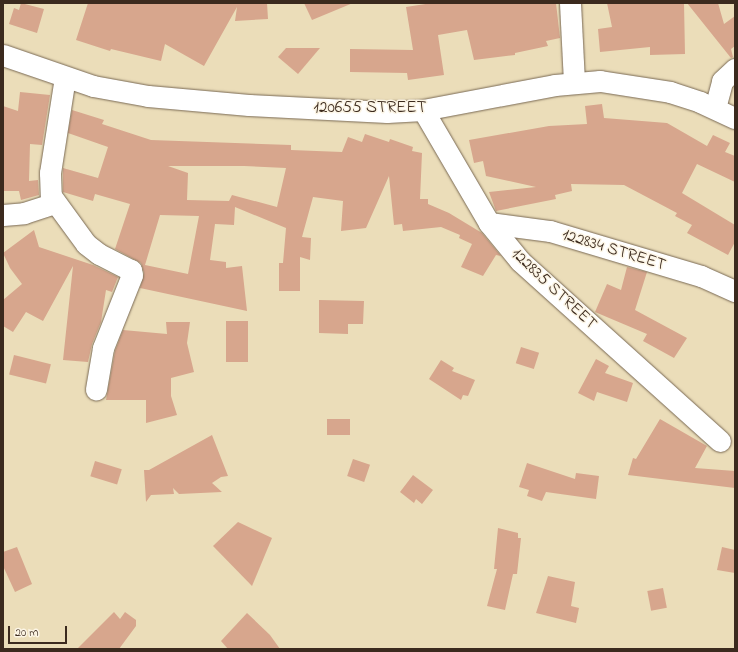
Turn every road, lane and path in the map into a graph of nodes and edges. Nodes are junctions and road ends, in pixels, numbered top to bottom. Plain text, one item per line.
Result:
1 (570, 3) edge
2 (3, 55) edge
3 (735, 69) edge
4 (65, 78) junction
5 (574, 82) junction
6 (715, 108) junction
7 (423, 110) junction
8 (735, 118) edge
9 (54, 203) junction
10 (3, 215) edge
11 (489, 223) junction
12 (735, 290) edge
13 (96, 389) dead end
14 (720, 441) dead end

1 - 5 street
2 - 4 street, 120655 STREET
3 - 6 street
4 - 7 street, 120655 STREET
4 - 9 street
5 - 6 street, 120655 STREET
5 - 7 street, 120655 STREET
6 - 8 street, 120655 STREET
7 - 11 street, 122835 STREET
9 - 10 street
9 - 13 street
11 - 12 street, 122834 STREET
11 - 14 street, 122835 STREET

